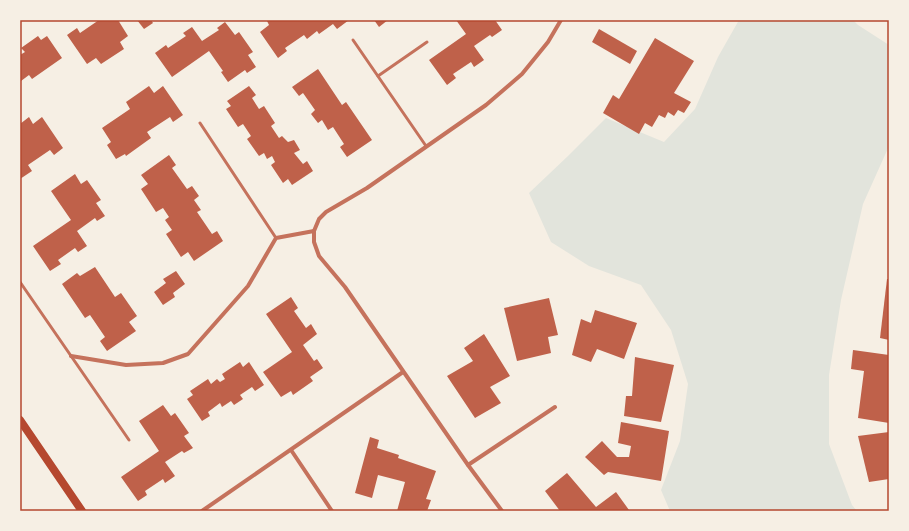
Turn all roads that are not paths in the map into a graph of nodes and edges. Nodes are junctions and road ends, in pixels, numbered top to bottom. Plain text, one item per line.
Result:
1 (562, 20) edge
2 (353, 40) dead end
3 (427, 42) dead end
4 (378, 76) junction
5 (200, 123) dead end
6 (426, 146) junction
7 (314, 232) junction
8 (276, 238) junction
9 (20, 282) edge
10 (71, 356) junction
11 (403, 372) junction
12 (555, 407) dead end
13 (20, 420) edge
14 (129, 440) dead end
15 (291, 450) junction
16 (468, 465) junction
17 (82, 511) edge
18 (202, 511) edge
19 (332, 511) edge
20 (502, 511) edge

1 - 6 street
2 - 4 lane
3 - 4 lane
4 - 6 lane
5 - 8 lane
6 - 7 street
7 - 8 street
7 - 11 street
8 - 10 street
9 - 10 lane
10 - 14 lane
11 - 15 street
11 - 16 street
12 - 16 street
13 - 17 main road
15 - 18 street
15 - 19 street
16 - 20 street

